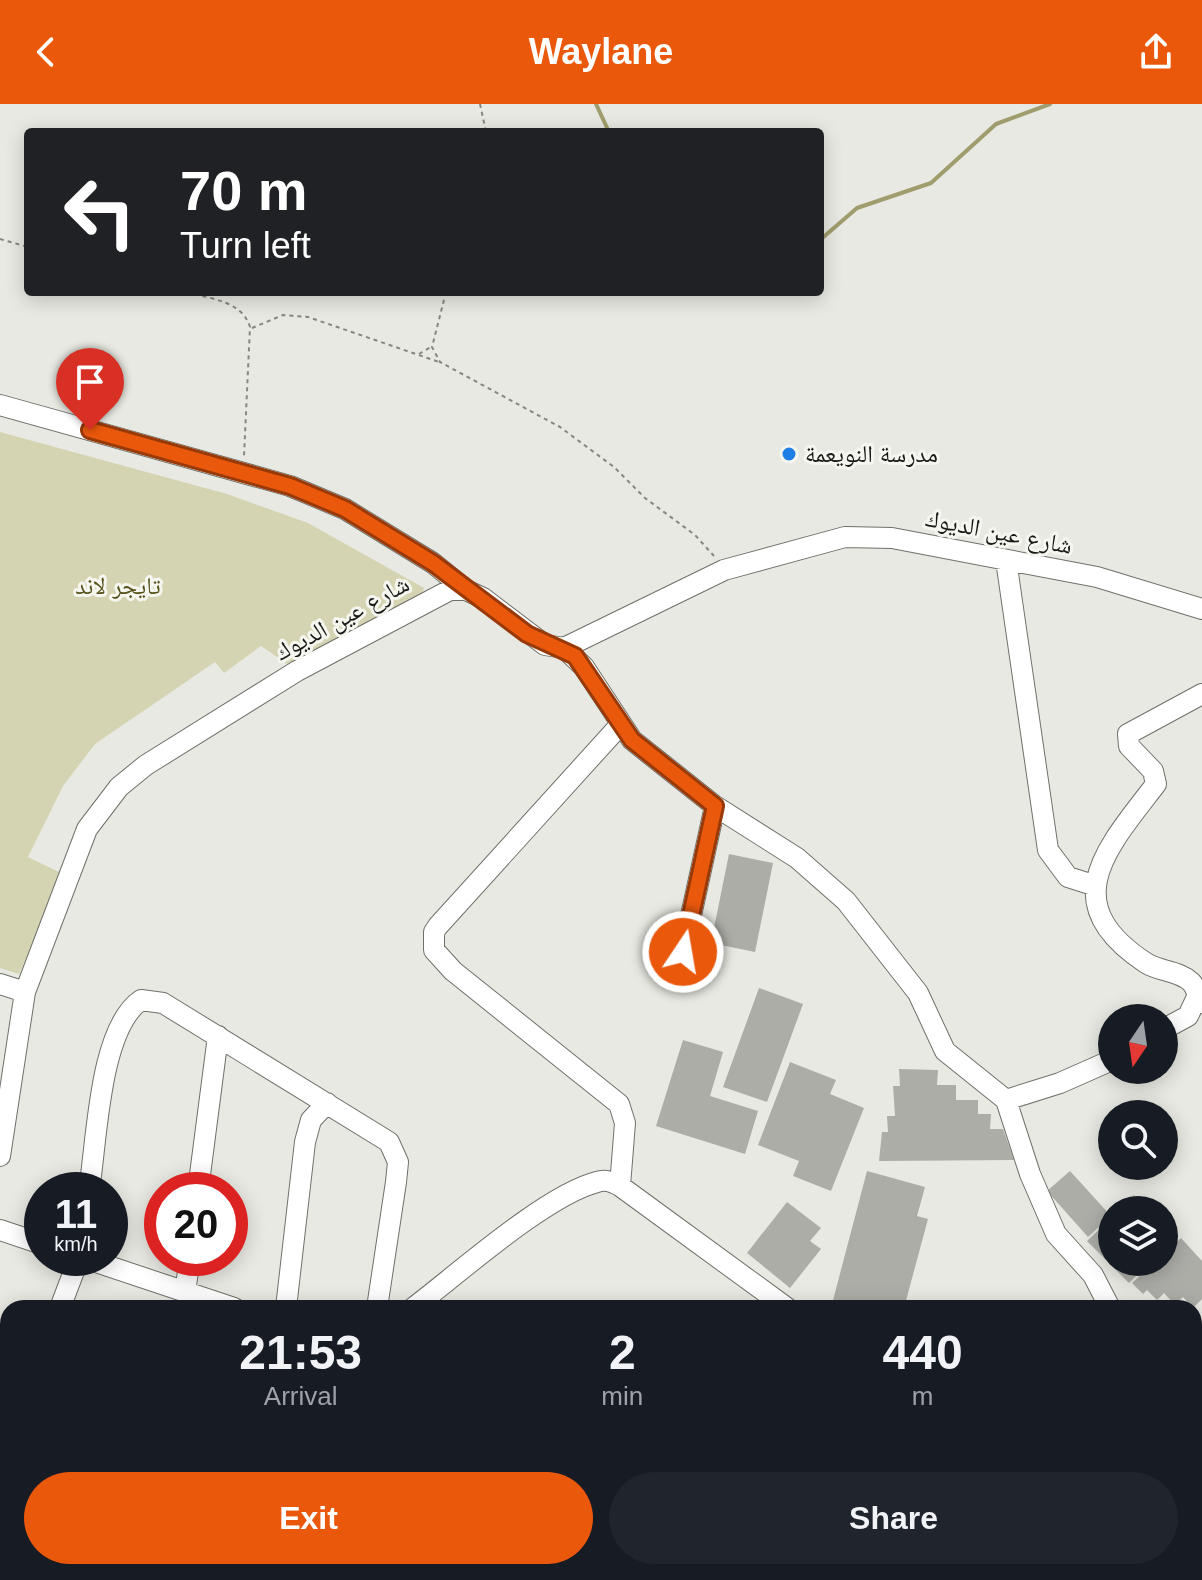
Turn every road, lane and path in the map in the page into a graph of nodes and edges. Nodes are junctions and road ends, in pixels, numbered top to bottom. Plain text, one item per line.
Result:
1 (480, 104) edge
2 (485, 128) edge
3 (0, 239) edge
4 (24, 246) edge
5 (200, 296) edge
6 (445, 296) edge
7 (250, 329) junction
8 (432, 347) junction
9 (417, 355) junction
10 (440, 362) junction
11 (0, 405) edge
12 (240, 472) junction
13 (1006, 560) junction
14 (724, 570) junction
15 (466, 590) junction
16 (1202, 609) edge
17 (564, 648) junction
18 (1202, 694) edge
19 (621, 724) junction
20 (715, 806) junction
21 (1093, 885) junction
22 (683, 952) dead end
23 (0, 984) edge
24 (25, 992) junction
25 (1200, 1000) edge
26 (1178, 1021) edge
27 (218, 1036) junction
28 (1098, 1066) edge
29 (1006, 1100) junction
30 (327, 1103) junction
31 (0, 1156) edge
32 (92, 1172) edge
33 (200, 1172) edge
34 (620, 1186) junction
35 (0, 1230) edge
36 (24, 1238) edge
37 (128, 1273) edge
38 (73, 1276) edge
39 (187, 1276) edge
40 (185, 1292) junction
41 (63, 1300) edge
42 (210, 1300) edge
43 (287, 1300) edge
44 (378, 1300) edge
45 (424, 1300) edge
46 (776, 1300) edge
47 (1106, 1300) edge

1 - 2 path
3 - 4 path
5 - 7 path
6 - 8 path
7 - 9 path
7 - 12 path
8 - 9 path
8 - 10 path
9 - 10 path
10 - 14 path
11 - 12 street
12 - 15 street
13 - 14 street, شارع عين الديوك
13 - 16 street, شارع عين الديوك
13 - 21 street
14 - 17 street, شارع عين الديوك
15 - 17 street
15 - 24 street, شارع عين الديوك
17 - 19 street
18 - 21 street
19 - 20 street
19 - 34 street
20 - 22 street
20 - 29 street
21 - 25 street
23 - 24 street
24 - 31 street, شارع عين الديوك
25 - 26 street
27 - 30 street
27 - 32 street
27 - 33 street
28 - 29 street
29 - 47 street
30 - 43 street
30 - 44 street
34 - 45 street
34 - 46 street
35 - 36 street
37 - 40 street
38 - 41 street
39 - 40 street
40 - 42 street

